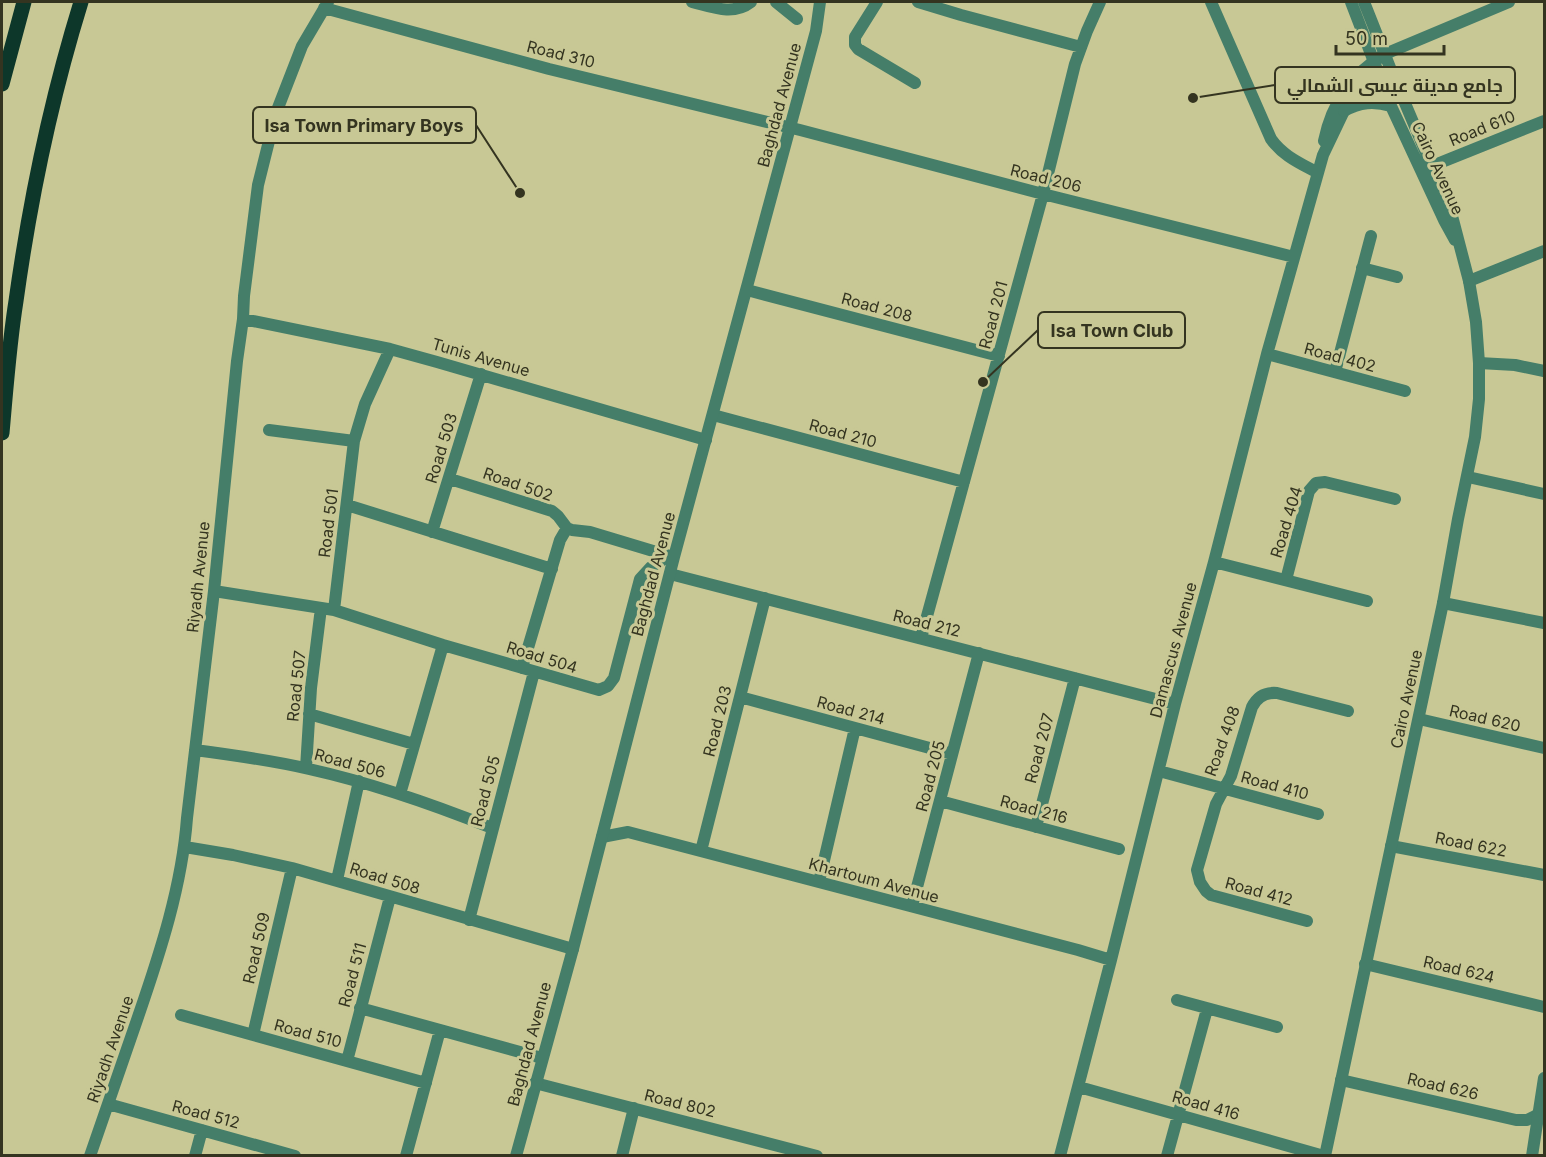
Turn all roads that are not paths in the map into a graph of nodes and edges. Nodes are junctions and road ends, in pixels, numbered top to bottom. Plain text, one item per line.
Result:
1 (24, 2) edge
2 (81, 2) edge
3 (692, 2) edge
4 (751, 2) edge
5 (776, 2) edge
6 (820, 2) edge
7 (877, 2) edge
8 (918, 2) edge
9 (1100, 2) edge
10 (1211, 2) edge
11 (1351, 2) edge
12 (1365, 2) edge
13 (1509, 2) edge
14 (326, 5) edge
15 (798, 19) dead end
16 (1080, 47) junction
17 (1385, 54) junction
18 (1374, 61) junction
19 (1386, 74) junction
20 (915, 83) dead end
21 (2, 84) edge
22 (1391, 106) junction
23 (1344, 111) junction
24 (1545, 121) edge
25 (790, 128) junction
26 (1323, 155) junction
27 (1432, 166) junction
28 (1318, 173) junction
29 (1043, 194) junction
30 (1371, 236) dead end
31 (1459, 246) junction
32 (1545, 251) edge
33 (1294, 257) junction
34 (1362, 268) junction
35 (1396, 277) dead end
36 (1469, 281) junction
37 (747, 290) junction
38 (243, 319) junction
39 (390, 349) junction
40 (1267, 354) junction
41 (999, 356) junction
42 (1479, 363) junction
43 (1545, 371) edge
44 (1335, 372) junction
45 (481, 374) junction
46 (1405, 391) dead end
47 (713, 415) junction
48 (269, 430) dead end
49 (2, 433) edge
50 (706, 440) junction
51 (354, 441) junction
52 (1468, 477) junction
53 (450, 478) junction
54 (964, 482) junction
55 (1545, 494) edge
56 (1395, 499) dead end
57 (347, 506) junction
58 (567, 528) junction
59 (432, 532) junction
60 (671, 557) junction
61 (1214, 562) junction
62 (552, 569) junction
63 (670, 574) junction
64 (1286, 580) junction
65 (214, 591) junction
66 (765, 598) junction
67 (1367, 601) dead end
68 (1443, 603) junction
69 (328, 609) junction
70 (1545, 623) edge
71 (921, 638) junction
72 (443, 645) junction
73 (979, 653) junction
74 (528, 670) junction
75 (1075, 678) junction
76 (740, 698) junction
77 (1175, 704) junction
78 (1348, 711) dead end
79 (309, 714) junction
80 (1419, 719) junction
81 (855, 728) junction
82 (414, 744) junction
83 (1545, 748) edge
84 (195, 750) junction
85 (952, 754) junction
86 (306, 768) junction
87 (1159, 771) junction
88 (359, 782) junction
89 (1224, 789) junction
90 (400, 794) junction
91 (940, 801) junction
92 (608, 812) junction
93 (1318, 814) dead end
94 (1036, 827) junction
95 (492, 828) junction
96 (628, 832) junction
97 (602, 837) junction
98 (1391, 846) junction
99 (185, 847) junction
100 (1119, 849) dead end
101 (702, 851) junction
102 (292, 868) junction
103 (1545, 875) edge
104 (337, 880) junction
105 (819, 882) junction
106 (390, 897) junction
107 (912, 906) junction
108 (469, 920) junction
109 (1307, 921) dead end
110 (573, 949) junction
111 (1111, 960) junction
112 (1365, 964) junction
113 (1177, 1000) dead end
114 (1545, 1007) edge
115 (360, 1008) junction
116 (1208, 1008) junction
117 (181, 1015) dead end
118 (1277, 1027) dead end
119 (440, 1030) junction
120 (253, 1035) junction
121 (542, 1058) junction
122 (346, 1061) junction
123 (1341, 1080) junction
124 (1544, 1080) edge
125 (426, 1083) junction
126 (535, 1083) junction
127 (1079, 1087) junction
128 (108, 1104) junction
129 (634, 1108) junction
130 (1178, 1115) junction
131 (1537, 1115) junction
132 (202, 1130) junction
133 (281, 1154) edge
134 (90, 1155) edge
135 (195, 1155) edge
136 (295, 1155) edge
137 (406, 1155) edge
138 (516, 1155) edge
139 (622, 1155) edge
140 (817, 1155) edge
141 (1060, 1155) edge
142 (1167, 1155) edge
143 (1324, 1155) edge
144 (1532, 1155) edge

1 - 21 main road
2 - 49 main road
3 - 4 street
5 - 15 street
6 - 25 street, Baghdad Avenue
7 - 20 street
8 - 16 street
9 - 16 street, Road 201
10 - 28 street
11 - 18 street, Cairo Avenue
12 - 17 street, Cairo Avenue
13 - 17 street, Damascus Avenue
14 - 25 street, Road 310
14 - 38 street, Riyadh Avenue
16 - 29 street, Road 201
17 - 18 street, Damascus Avenue
17 - 19 street, Cairo Avenue
18 - 19 street, Cairo Avenue
18 - 26 street, Damascus Avenue
19 - 22 street, Cairo Avenue
19 - 23 street, Damascus Avenue
19 - 27 street, Cairo Avenue
22 - 23 street
22 - 31 street, Cairo Avenue
23 - 26 street, Damascus Avenue
24 - 27 street, Road 610
25 - 29 street, Road 206
25 - 37 street, Baghdad Avenue
26 - 28 street, Damascus Avenue
27 - 31 street, Cairo Avenue
28 - 33 street, Damascus Avenue
29 - 33 street, Road 206
29 - 41 street, Road 201
30 - 34 street
31 - 36 street, Cairo Avenue
32 - 36 street
33 - 40 street, Damascus Avenue
34 - 35 street
34 - 44 street
36 - 42 street, Cairo Avenue
37 - 41 street, Road 208
37 - 47 street, Baghdad Avenue
38 - 39 street, Tunis Avenue
38 - 65 street, Riyadh Avenue
39 - 45 street, Tunis Avenue
39 - 51 street, Road 501
40 - 44 street, Road 402
40 - 61 street, Damascus Avenue
41 - 54 street, Road 201
42 - 43 street
42 - 52 street, Cairo Avenue
44 - 46 street, Road 402
45 - 50 street, Tunis Avenue
45 - 53 street, Road 503
47 - 50 street, Baghdad Avenue
47 - 54 street, Road 210
48 - 51 street
50 - 60 street, Baghdad Avenue
51 - 57 street, Road 501
52 - 55 street
52 - 68 street, Cairo Avenue
53 - 58 street, Road 502
53 - 59 street, Road 503
54 - 71 street, Road 201
56 - 64 street, Road 404
57 - 59 street
57 - 69 street, Road 501
58 - 60 street, Road 502
58 - 62 street
59 - 62 street
60 - 63 street, Baghdad Avenue
60 - 74 street, Road 504
61 - 64 street
61 - 77 street, Damascus Avenue
62 - 74 street
63 - 66 street, Road 212
63 - 92 street, Baghdad Avenue
64 - 67 street
65 - 69 street
65 - 84 street, Riyadh Avenue
66 - 71 street, Road 212
66 - 76 street, Road 203
68 - 70 street
68 - 80 street, Cairo Avenue
69 - 72 street, Road 504
69 - 79 street, Road 507
71 - 73 street, Road 212
72 - 74 street, Road 504
72 - 82 street
73 - 75 street, Road 212
73 - 85 street, Road 205
74 - 95 street, Road 505
75 - 77 street, Road 212
75 - 94 street, Road 207
76 - 81 street, Road 214
76 - 101 street, Road 203
77 - 87 street, Damascus Avenue
78 - 89 street, Road 408
79 - 82 street
79 - 86 street, Road 507
80 - 83 street, Road 620
80 - 98 street, Cairo Avenue
81 - 85 street, Road 214
81 - 105 street
82 - 90 street
84 - 86 street, Road 506
84 - 99 street, Riyadh Avenue
85 - 91 street, Road 205
86 - 88 street, Road 506
87 - 89 street, Road 408
87 - 111 street, Damascus Avenue
88 - 90 street, Road 506
88 - 104 street
89 - 93 street, Road 410
89 - 109 street, Road 412
90 - 95 street, Road 506
91 - 94 street, Road 216
91 - 107 street, Road 205
92 - 96 street
92 - 97 street, Baghdad Avenue
94 - 100 street, Road 216
95 - 108 street, Road 505
96 - 97 street, Khartoum Avenue
96 - 101 street, Khartoum Avenue
97 - 110 street, Baghdad Avenue
98 - 103 street, Road 622
98 - 112 street, Cairo Avenue
99 - 102 street, Road 508
99 - 128 street, Riyadh Avenue
101 - 105 street, Khartoum Avenue
102 - 104 street, Road 508
102 - 120 street, Road 509
104 - 106 street, Road 508
105 - 107 street, Khartoum Avenue
106 - 108 street, Road 508
106 - 115 street, Road 511
107 - 111 street, Khartoum Avenue
108 - 110 street, Road 508
110 - 121 street, Baghdad Avenue
111 - 127 street, Damascus Avenue
112 - 114 street, Road 624
112 - 123 street, Cairo Avenue
113 - 116 street
115 - 119 street
115 - 122 street, Road 511
116 - 118 street
116 - 130 street
117 - 120 street, Road 510
119 - 121 street
119 - 125 street
120 - 122 street, Road 510
121 - 126 street, Baghdad Avenue
122 - 125 street, Road 510
123 - 131 street, Road 626
123 - 143 street, Cairo Avenue
124 - 131 street
125 - 137 street
126 - 129 street, Road 802
126 - 138 street, Baghdad Avenue
127 - 130 street, Road 416
127 - 141 street, Damascus Avenue
128 - 132 street, Road 512
128 - 134 street, Riyadh Avenue
129 - 139 street
129 - 140 street, Road 802
130 - 142 street
130 - 143 street, Road 416
131 - 144 street
132 - 133 street, Road 512
132 - 135 street
133 - 136 street, Road 512

